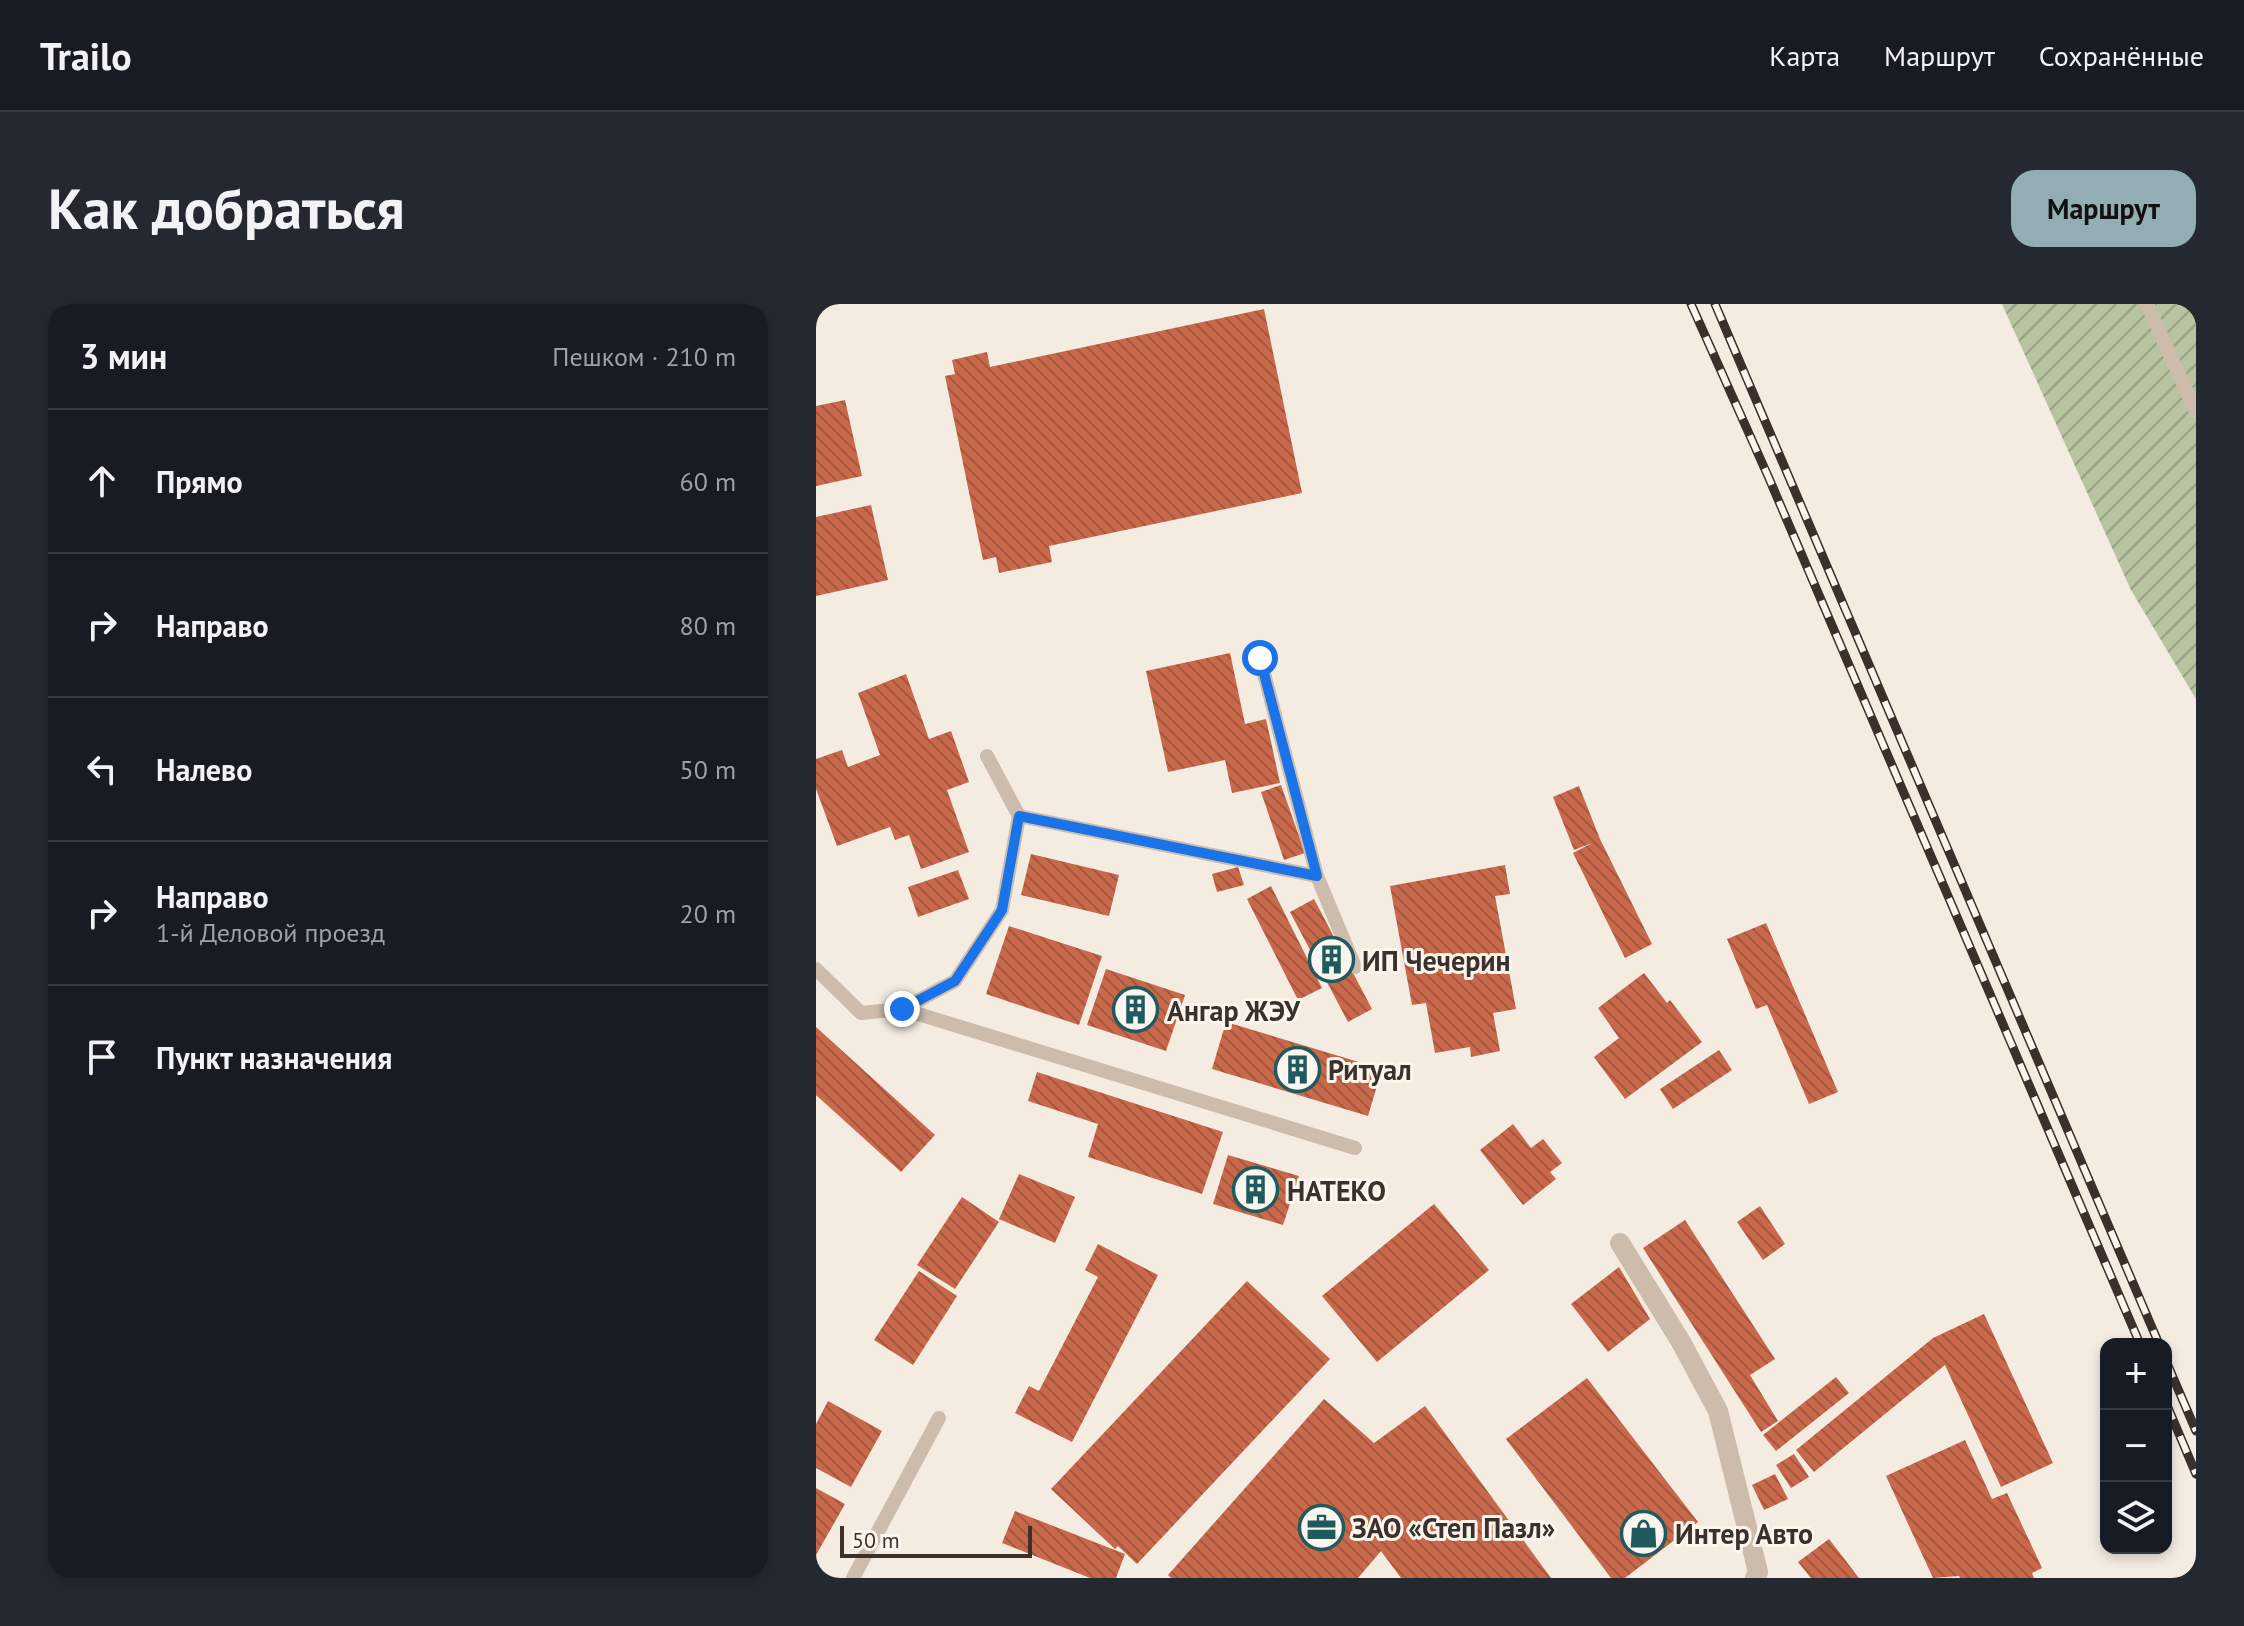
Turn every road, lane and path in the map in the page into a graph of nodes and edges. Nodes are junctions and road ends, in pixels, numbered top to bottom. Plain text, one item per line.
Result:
1 (2147, 304) edge
2 (2196, 412) edge
3 (1260, 658) dead end
4 (987, 756) dead end
5 (1019, 816) junction
6 (1317, 876) junction
7 (1355, 967) dead end
8 (816, 969) edge
9 (902, 1009) junction
10 (1355, 1148) dead end
11 (1620, 1243) dead end
12 (939, 1418) dead end
13 (1759, 1576) edge
14 (853, 1578) edge

1 - 2 lane
3 - 6 lane
4 - 5 lane
5 - 6 lane
5 - 9 lane
6 - 7 lane
8 - 9 lane
9 - 10 lane
11 - 13 street
12 - 14 lane

